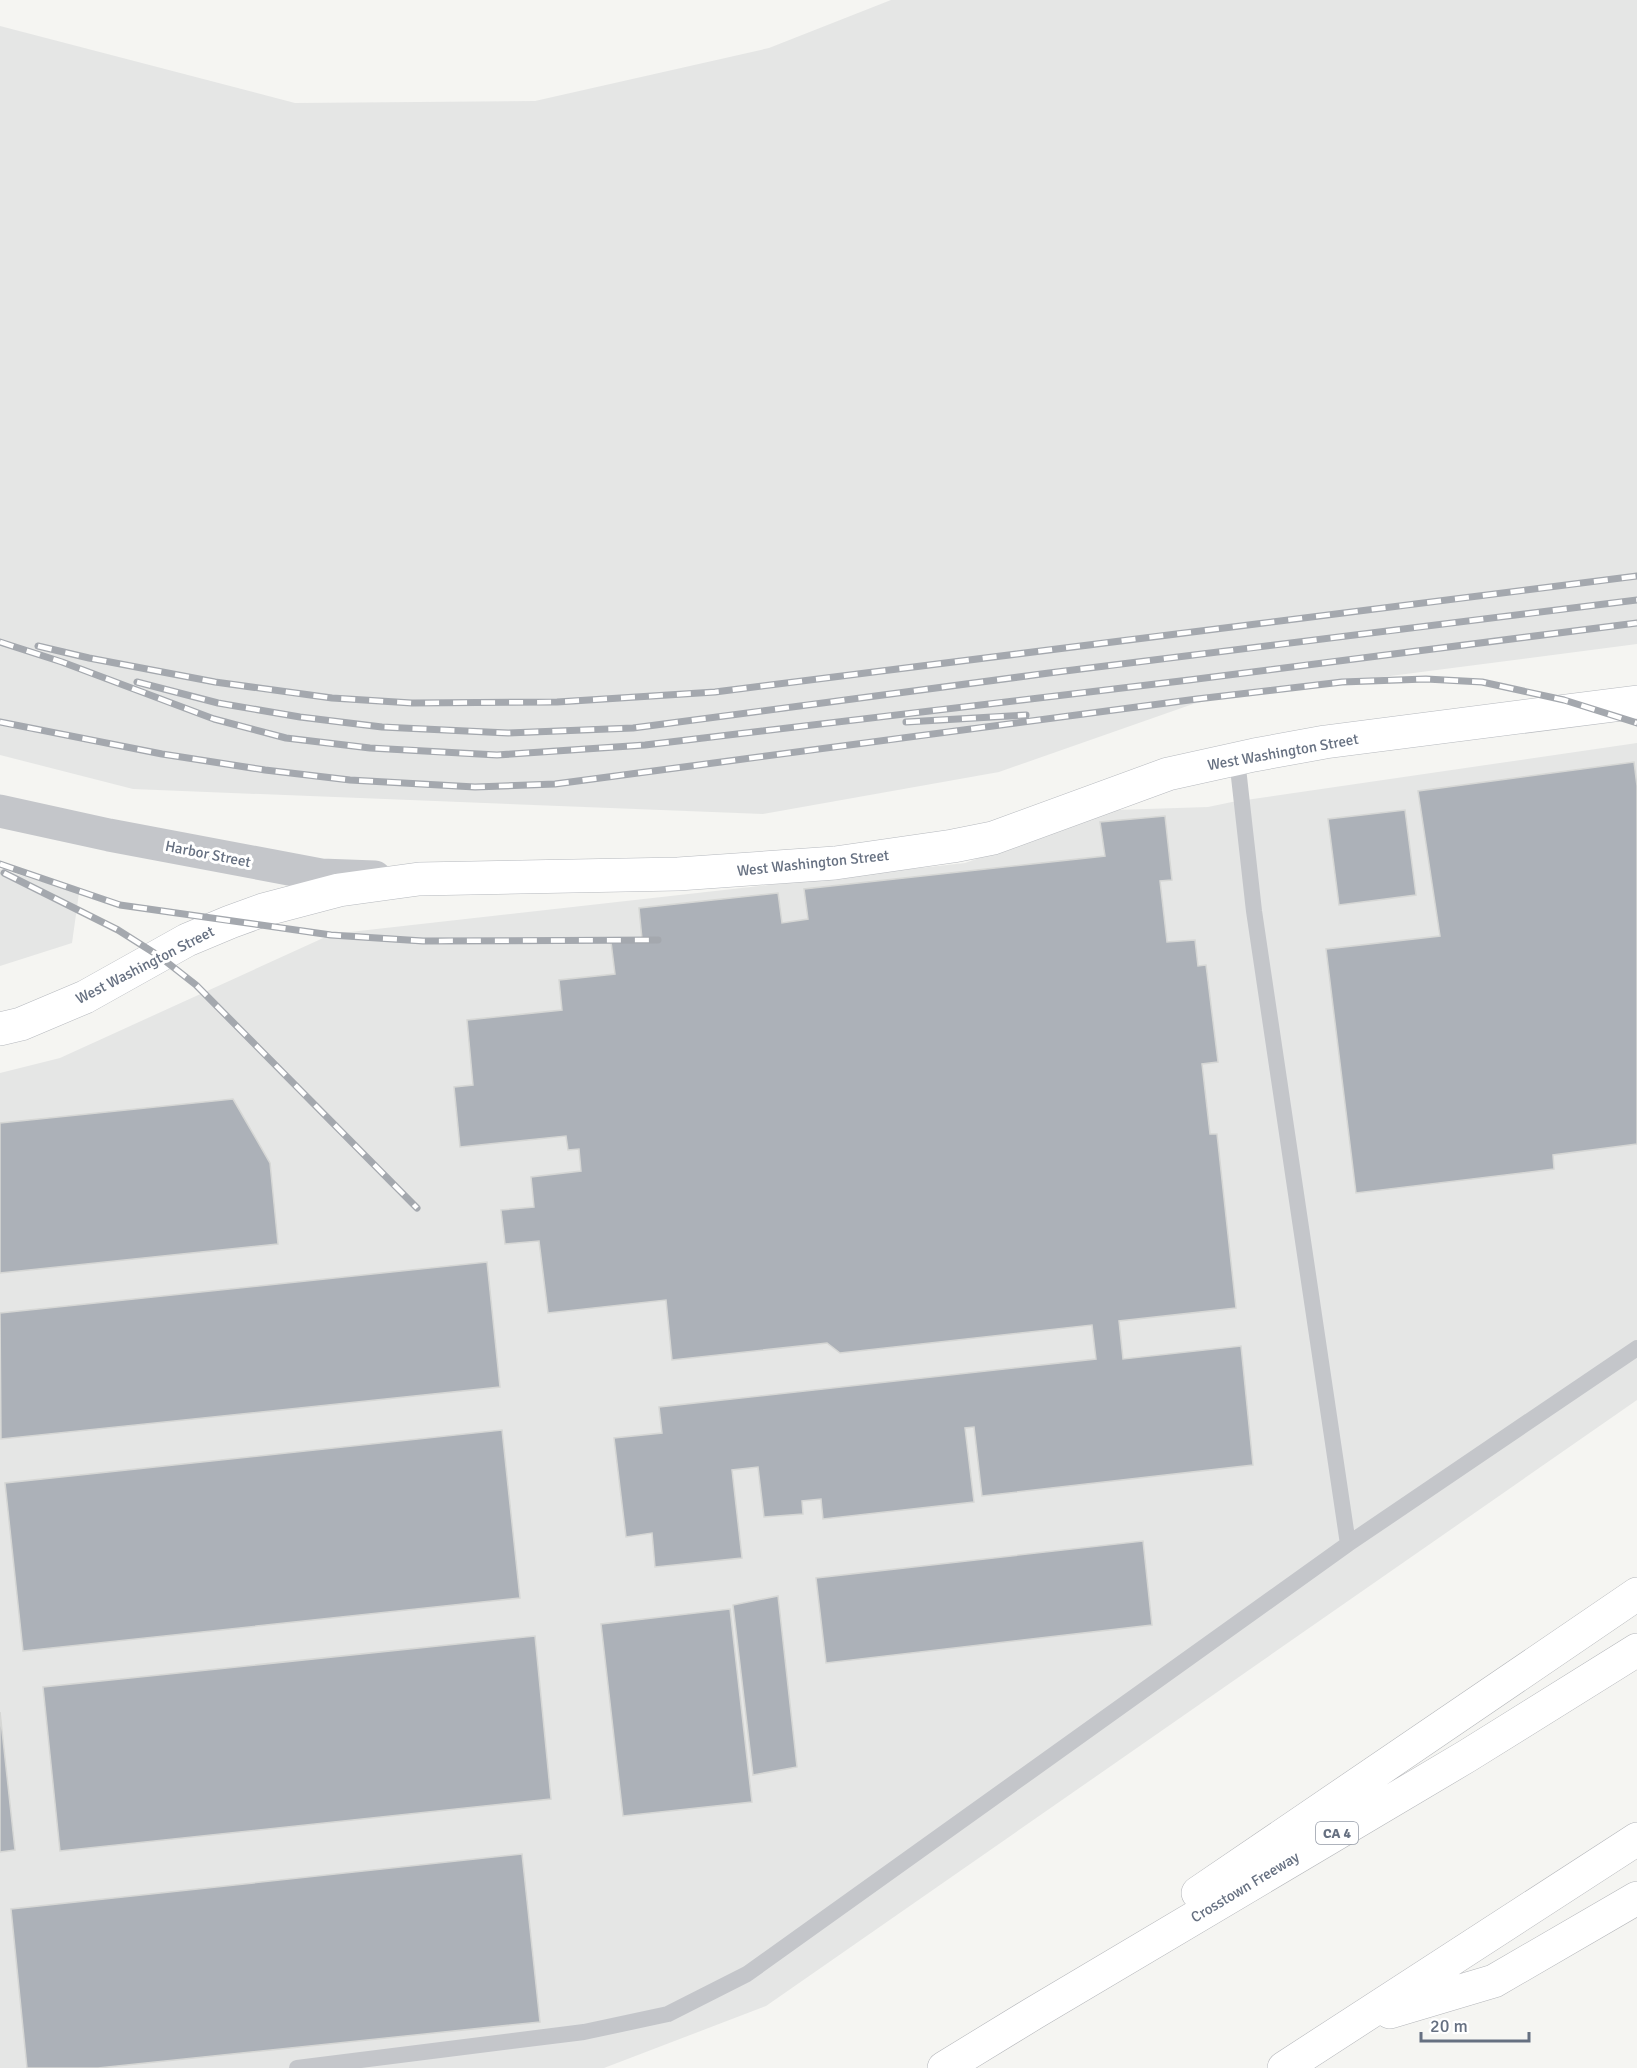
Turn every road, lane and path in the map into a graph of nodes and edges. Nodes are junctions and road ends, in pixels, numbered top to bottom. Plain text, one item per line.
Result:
1 (1637, 702) edge
2 (1237, 759) junction
3 (0, 811) edge
4 (419, 879) junction
5 (0, 1029) edge
6 (1637, 1348) edge
7 (1348, 1544) junction
8 (1637, 1594) edge
9 (1637, 1650) edge
10 (1637, 1839) edge
11 (1637, 1898) edge
12 (1034, 2013) junction
13 (1354, 2023) junction
14 (297, 2068) edge
15 (944, 2068) edge
16 (1284, 2068) edge

1 - 2 main road, West Washington Street
2 - 4 main road, West Washington Street
2 - 7 lane
3 - 4 street, Harbor Street
4 - 5 main road, West Washington Street
6 - 7 lane
7 - 14 lane
8 - 12 main road
9 - 12 main road, Crosstown Freeway / CA 4
10 - 13 main road
11 - 13 main road
12 - 15 main road, Crosstown Freeway / CA 4
13 - 16 main road

